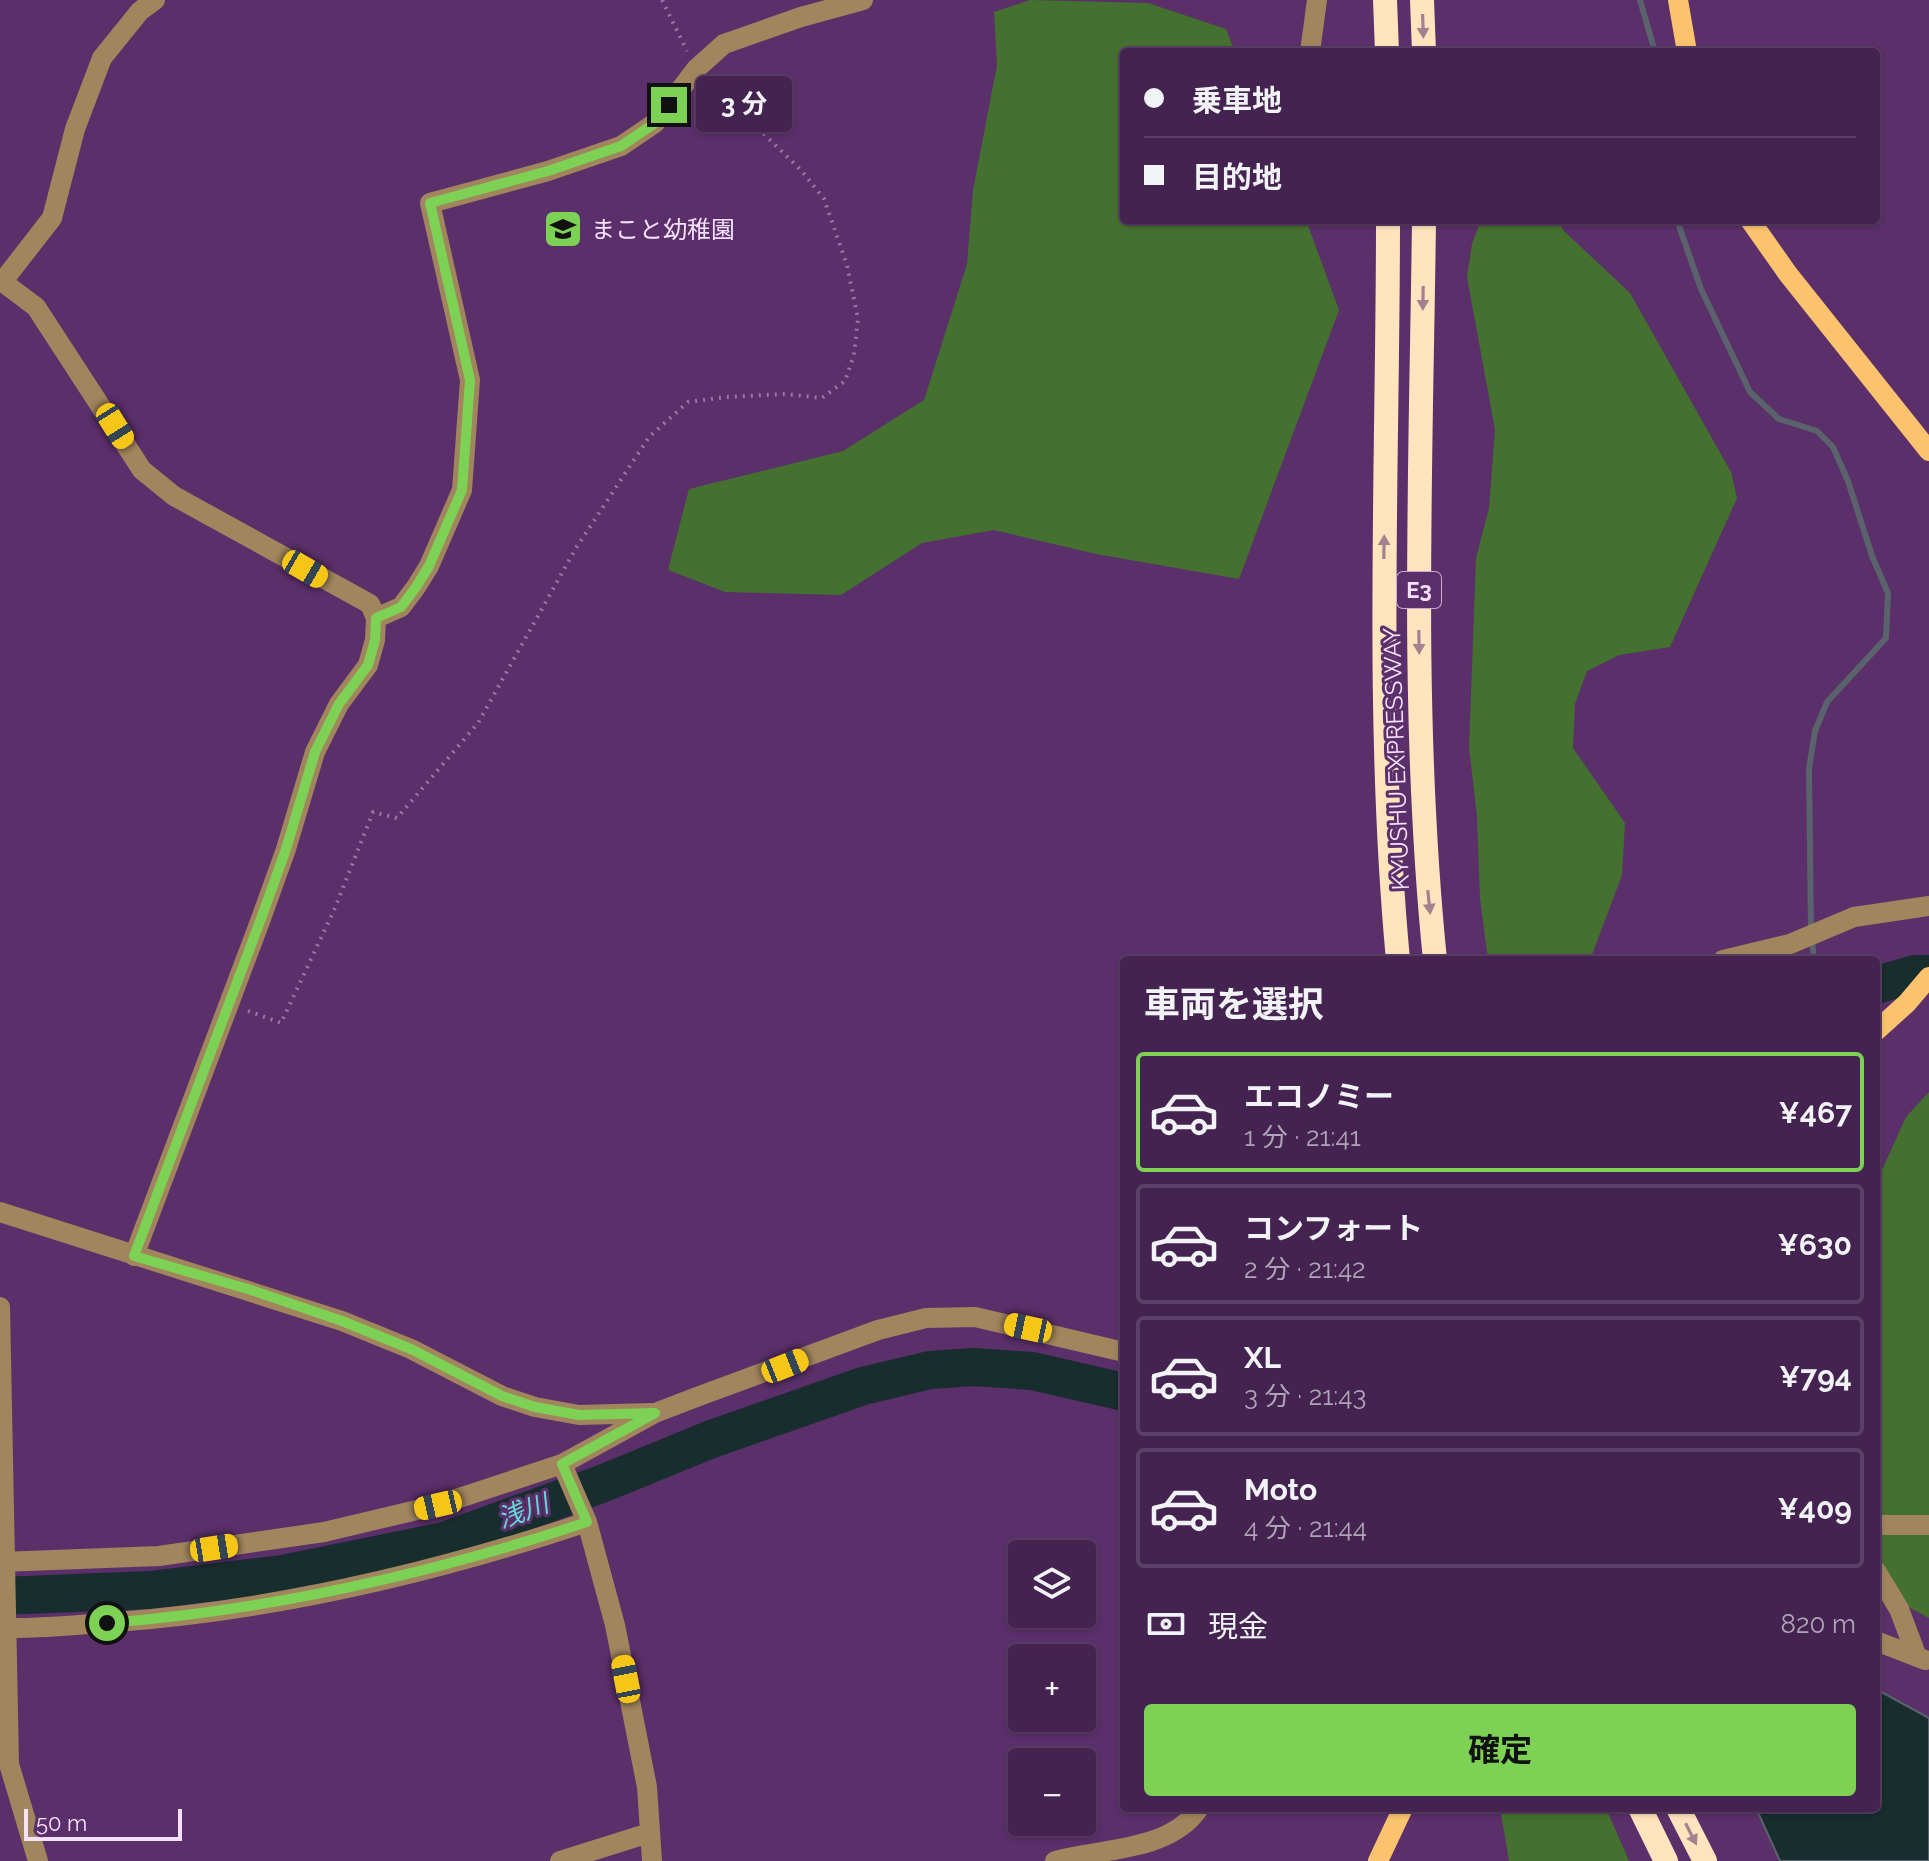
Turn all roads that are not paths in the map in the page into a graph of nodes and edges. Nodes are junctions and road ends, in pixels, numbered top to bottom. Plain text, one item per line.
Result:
1 (155, 0) edge
2 (863, 0) edge
3 (1317, 0) edge
4 (1385, 0) edge
5 (1422, 0) edge
6 (1678, 0) edge
7 (1311, 48) edge
8 (1387, 48) edge
9 (1424, 48) edge
10 (1686, 48) edge
11 (1388, 224) edge
12 (1424, 224) edge
13 (1753, 224) edge
14 (2, 281) edge
15 (1929, 451) edge
16 (376, 618) junction
17 (1929, 906) edge
18 (1398, 956) edge
19 (1435, 956) edge
20 (1740, 956) edge
21 (1929, 977) edge
22 (1880, 1027) edge
23 (0, 1212) edge
24 (134, 1256) junction
25 (0, 1307) edge
26 (1120, 1351) edge
27 (655, 1413) junction
28 (565, 1470) junction
29 (585, 1518) junction
30 (1880, 1525) edge
31 (1929, 1525) edge
32 (4, 1566) edge
33 (1880, 1578) edge
34 (4, 1624) edge
35 (1880, 1643) edge
36 (1923, 1659) edge
37 (1196, 1812) edge
38 (1401, 1812) edge
39 (1642, 1812) edge
40 (1680, 1812) edge
41 (649, 1833) junction
42 (38, 1861) edge
43 (560, 1861) edge
44 (652, 1861) edge
45 (1055, 1861) edge
46 (1378, 1861) edge
47 (1666, 1861) edge
48 (1705, 1861) edge

1 - 14 street
2 - 16 street
3 - 7 street
4 - 8 highway
5 -> 9 highway
6 - 10 main road
18 -> 11 highway, KYUSHU EXPRESSWAY / E3
12 -> 19 highway, KYUSHU EXPRESSWAY / E3
13 - 15 main road
14 - 16 street
16 - 24 street
17 - 20 street
21 - 22 main road
23 - 24 street
24 - 27 street
25 - 32 street
26 - 27 street
27 - 28 street
28 - 29 street
28 - 32 street
29 - 34 street
29 - 41 street
30 - 31 street
32 - 34 street
33 - 36 street
34 - 42 street
35 - 36 street
37 - 45 street
38 - 46 main road
39 - 47 highway
40 -> 48 highway
41 - 43 street
41 - 44 street

